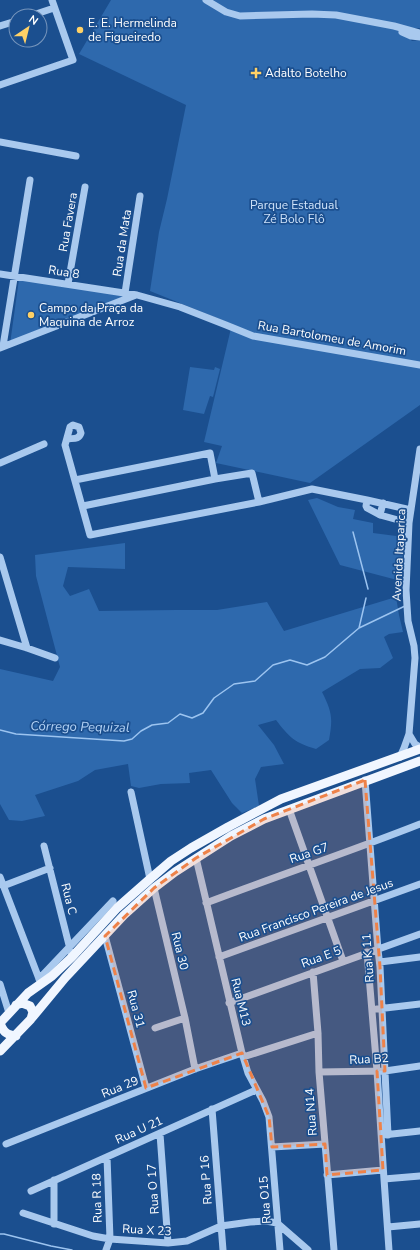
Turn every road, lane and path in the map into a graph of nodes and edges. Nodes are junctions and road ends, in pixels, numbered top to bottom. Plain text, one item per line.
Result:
1 (52, 0) edge
2 (206, 0) edge
3 (54, 8) junction
4 (48, 10) edge
5 (385, 25) junction
6 (420, 33) edge
7 (420, 37) edge
8 (0, 85) edge
9 (0, 142) edge
10 (76, 156) dead end
11 (30, 180) dead end
12 (85, 187) dead end
13 (140, 196) dead end
14 (0, 274) edge
15 (15, 276) junction
16 (68, 284) junction
17 (125, 293) junction
18 (137, 295) junction
19 (196, 313) joint
20 (2, 347) edge
21 (420, 365) edge
22 (67, 440) dead end
23 (44, 444) dead end
24 (420, 449) edge
25 (0, 463) edge
26 (215, 479) junction
27 (75, 480) junction
28 (367, 500) junction
29 (259, 502) junction
30 (383, 503) junction
31 (83, 506) junction
32 (411, 510) junction
33 (380, 515) junction
34 (409, 522) junction
35 (0, 557) edge
36 (0, 640) edge
37 (27, 648) junction
38 (55, 658) dead end
39 (409, 734) junction
40 (420, 748) edge
41 (400, 756) junction
42 (420, 761) edge
43 (365, 780) junction
44 (131, 792) dead end
45 (289, 809) junction
46 (420, 824) edge
47 (369, 844) junction
48 (44, 846) dead end
49 (196, 858) junction
50 (309, 865) junction
51 (50, 868) junction
52 (0, 877) edge
53 (150, 878) junction
54 (420, 884) edge
55 (3, 886) junction
56 (154, 888) junction
57 (374, 900) junction
58 (113, 901) dead end
59 (206, 903) junction
60 (328, 918) junction
61 (420, 934) edge
62 (105, 936) junction
63 (69, 946) junction
64 (378, 950) junction
65 (367, 952) junction
66 (72, 957) junction
67 (219, 957) junction
68 (420, 957) edge
69 (343, 961) junction
70 (380, 962) junction
71 (313, 972) junction
72 (40, 982) junction
73 (0, 984) edge
74 (230, 1003) junction
75 (420, 1004) edge
76 (16, 1005) junction
77 (382, 1008) junction
78 (373, 1010) junction
79 (9, 1013) junction
80 (185, 1018) junction
81 (31, 1019) junction
82 (0, 1023) edge
83 (155, 1028) dead end
84 (318, 1033) junction
85 (16, 1036) junction
86 (0, 1051) edge
87 (243, 1055) junction
88 (420, 1066) edge
89 (195, 1068) junction
90 (381, 1071) junction
91 (319, 1072) junction
92 (146, 1088) junction
93 (256, 1090) junction
94 (212, 1109) junction
95 (420, 1131) edge
96 (160, 1134) junction
97 (384, 1135) junction
98 (6, 1144) dead end
99 (325, 1144) junction
100 (272, 1147) junction
101 (107, 1157) junction
102 (383, 1170) junction
103 (327, 1175) junction
104 (420, 1176) edge
105 (384, 1179) junction
106 (54, 1180) junction
107 (31, 1191) dead end
108 (23, 1213) dead end
109 (277, 1223) junction
110 (54, 1224) junction
111 (420, 1224) edge
112 (221, 1226) junction
113 (388, 1227) junction
114 (110, 1239) junction
115 (168, 1243) junction
116 (106, 1250) edge
117 (223, 1250) edge
118 (280, 1250) edge
119 (308, 1250) edge
120 (334, 1250) edge
121 (389, 1250) edge

1 - 3 street
2 - 5 street
3 - 4 street
3 - 8 street
5 - 6 street
5 - 7 street
9 - 10 street
11 - 15 street
12 - 16 street, Rua Favera
13 - 17 street, Rua da Mata
14 - 15 street, Rua 8
15 - 16 street, Rua 8
15 - 20 street
16 - 17 street, Rua 8
17 - 18 street, Rua da Mata
18 - 19 street, Rua da Mata
18 - 20 street
19 - 21 street, Rua Bartolomeu de Amorim
22 - 27 street
23 - 25 street
24 - 32 street, Avenida Itaparica
26 - 27 street
26 - 29 street
26 - 31 street
27 - 31 street
28 - 29 street
28 - 30 street
28 - 33 street
29 - 31 street
30 - 32 street
30 - 33 street
32 - 34 street, Avenida Itaparica
33 - 34 street
34 - 39 street, Avenida Itaparica
35 - 37 street
36 - 37 street
37 - 38 street
39 - 40 street
39 - 41 street, Avenida Itaparica
40 - 41 main road
41 - 53 main road
42 - 43 main road
43 - 45 main road
43 - 47 street, Rua K 11
44 - 53 street
45 - 49 main road
45 - 50 street
46 - 47 street, Rua G7
47 - 50 street, Rua G7
47 - 57 street, Rua K 11
48 - 51 street, Rua C
49 - 56 main road
49 - 59 street, Rua M13
50 - 59 street, Rua G7
50 - 60 street
51 - 55 street
51 - 63 street, Rua C
52 - 55 street
53 - 66 main road
54 - 57 street, Rua Francisco Pereira de Jesus
55 - 72 street
56 - 62 main road
56 - 80 street, Rua 30
57 - 60 street, Rua Francisco Pereira de Jesus
57 - 64 street, Rua K 11
58 - 63 street
59 - 67 street, Rua M13
60 - 67 street, Rua Francisco Pereira de Jesus
60 - 69 street
61 - 64 street, Rua E 5
62 - 81 main road
62 - 92 street, Rua 31
63 - 66 street, Rua C
63 - 72 street
64 - 65 street, Rua E 5
64 - 70 street, Rua K 11
65 - 69 street, Rua E 5
65 - 78 street, Rua K 11
66 - 72 main road
67 - 74 street, Rua M13
68 - 70 street
69 - 71 street, Rua E 5
70 - 77 street, Rua K 11
71 - 74 street, Rua E 5
71 - 84 street, Rua N14
72 - 76 main road
73 - 79 street
74 - 87 street, Rua M13
75 - 77 street
76 - 79 main road
76 - 81 main road
77 - 78 street
77 - 90 street, Rua K 11
78 - 90 street, Rua K 11
79 - 82 main road
80 - 83 street
80 - 89 street, Rua 30
81 - 85 main road
82 - 85 main road
84 - 87 street, Rua 29
84 - 91 street, Rua N14
85 - 86 main road
87 - 89 street, Rua 29
87 - 93 street, Rua M13
88 - 90 street, Rua B2
89 - 92 street, Rua 29
90 - 91 street, Rua B2
90 - 97 street, Rua K 11
91 - 99 street, Rua N14
92 - 98 street, Rua 29
93 - 94 street, Rua U 21
93 - 100 street, Rua M13
94 - 96 street, Rua U 21
94 - 112 street, Rua P 16
95 - 97 street
96 - 101 street, Rua U 21
96 - 115 street, Rua O 17
97 - 102 street, Rua K 11
99 - 100 street
99 - 103 street, Rua N14
100 - 109 street, Rua O15
101 - 106 street, Rua U 21
101 - 114 street, Rua R 18
102 - 103 street
102 - 105 street, Rua K 11
103 - 120 street, Rua N14
104 - 105 street
105 - 113 street, Rua K 11
106 - 107 street, Rua U 21
106 - 110 street
108 - 110 street, Rua X 23
109 - 112 street, Rua X 23
109 - 118 street, Rua O15
109 - 119 street
110 - 114 street, Rua X 23
111 - 113 street
112 - 115 street, Rua X 23
112 - 117 street, Rua P 16
113 - 121 street, Rua K 11
114 - 115 street, Rua X 23
114 - 116 street

